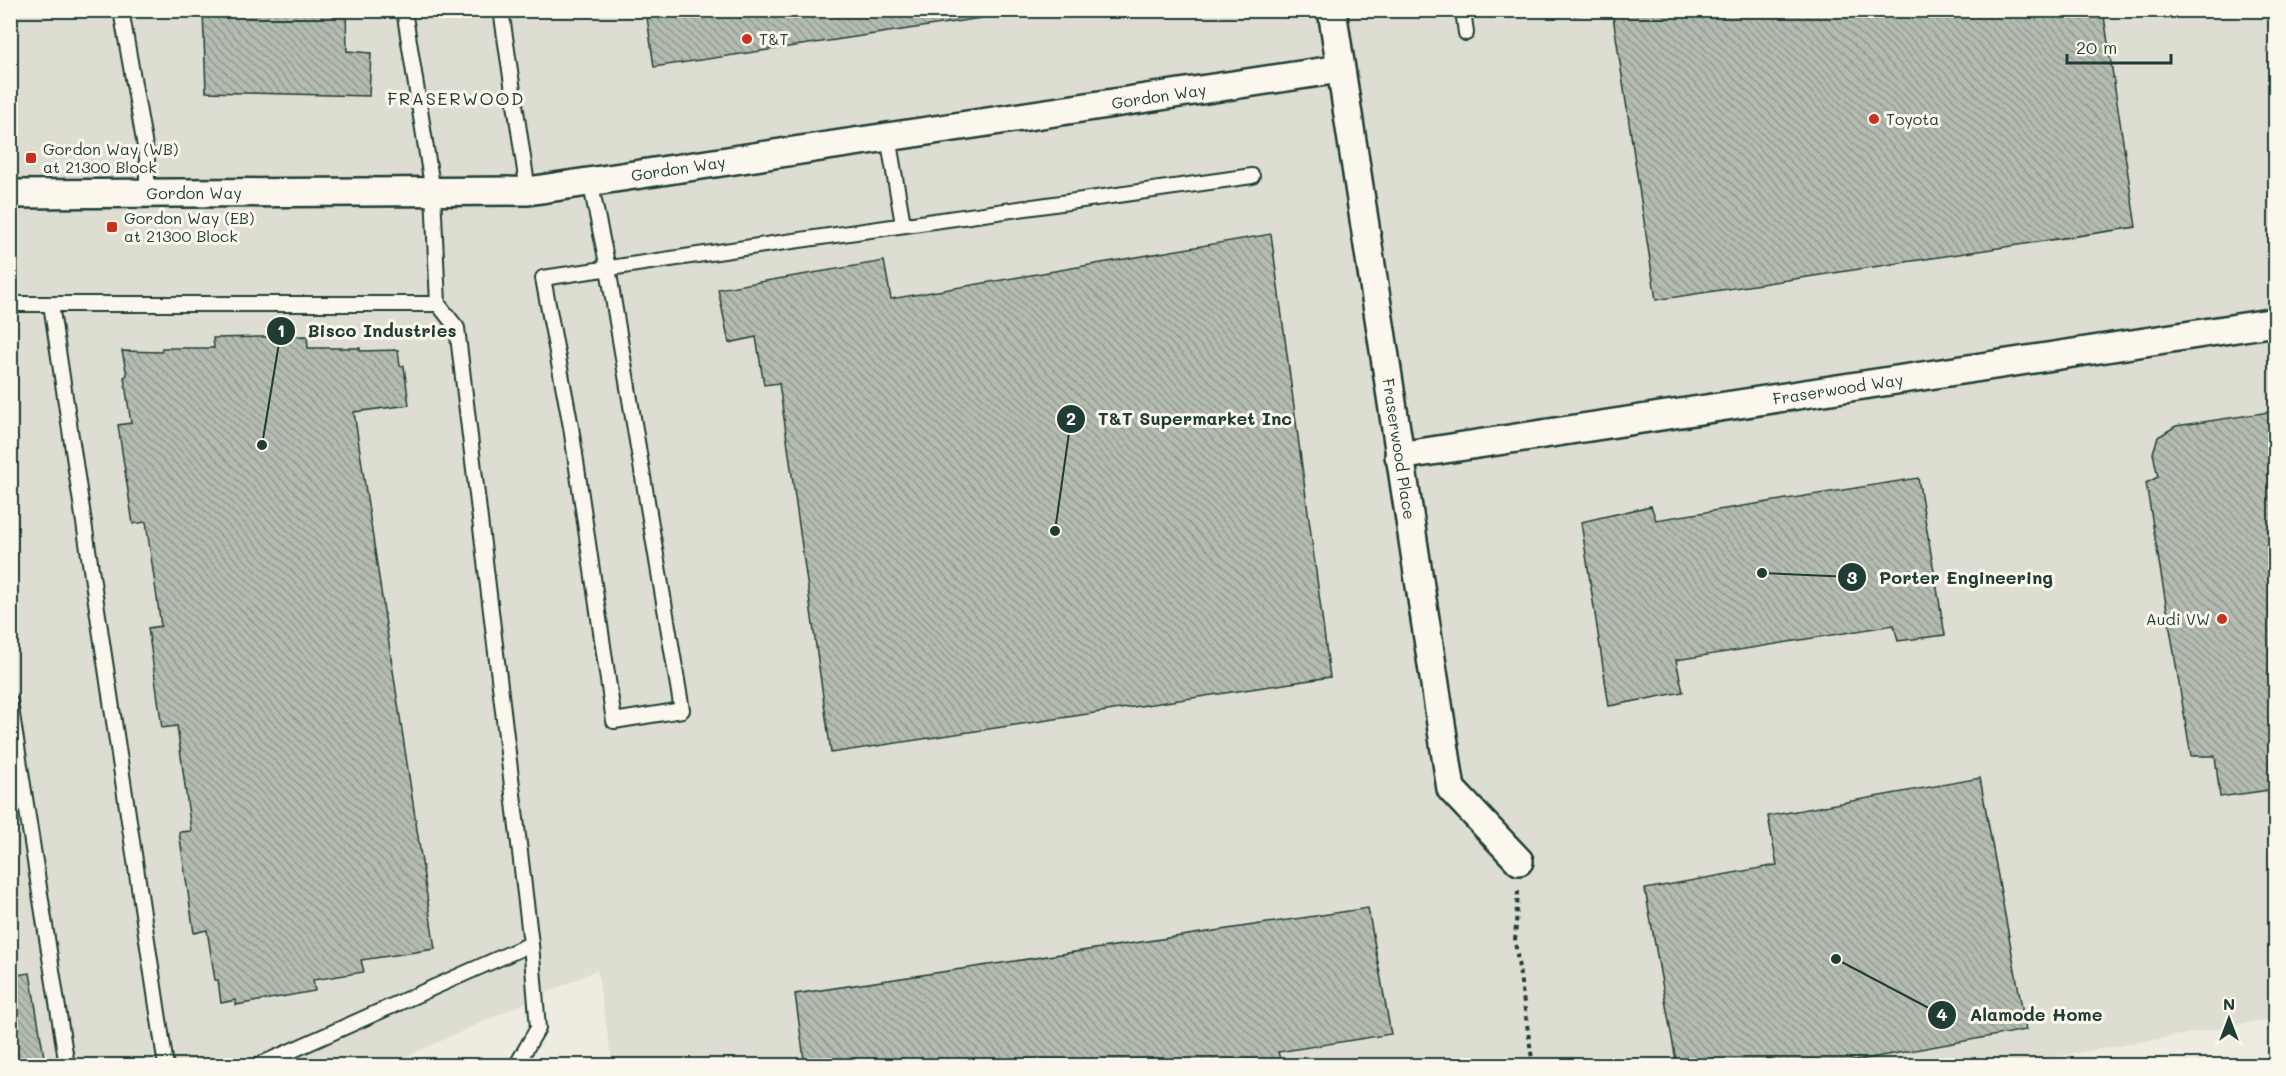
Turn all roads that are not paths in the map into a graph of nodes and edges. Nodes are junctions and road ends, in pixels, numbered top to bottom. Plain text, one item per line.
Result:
1 (121, 10) edge
2 (404, 10) edge
3 (501, 10) edge
4 (1332, 10) edge
5 (1463, 10) edge
6 (1466, 33) dead end
7 (1340, 69) junction
8 (888, 137) junction
9 (1252, 176) dead end
10 (590, 181) junction
11 (528, 191) junction
12 (434, 192) junction
13 (10, 194) edge
14 (147, 194) junction
15 (903, 224) junction
16 (608, 268) junction
17 (10, 304) edge
18 (51, 304) junction
19 (438, 304) junction
20 (2276, 322) edge
21 (1399, 456) junction
22 (10, 702) edge
23 (1519, 861) road end
24 (531, 944) junction
25 (67, 1065) edge
26 (166, 1065) edge
27 (257, 1065) edge
28 (516, 1065) edge

1 - 14 lane
2 - 12 lane
3 - 11 lane
4 - 7 street, Fraserwood Place
5 - 6 lane
7 - 8 street, Gordon Way
7 - 21 street, Fraserwood Place
8 - 10 street, Gordon Way
8 - 15 lane
9 - 15 lane
10 - 11 street, Gordon Way
10 - 16 lane
11 - 12 street, Gordon Way
12 - 14 street, Gordon Way
12 - 19 lane
13 - 14 street, Gordon Way
15 - 16 lane
16 - 16 lane
17 - 18 lane
18 - 19 lane
18 - 26 lane
19 - 24 lane
20 - 21 street, Fraserwood Way
21 - 23 street, Fraserwood Place
22 - 25 lane
24 - 27 lane
24 - 28 lane

